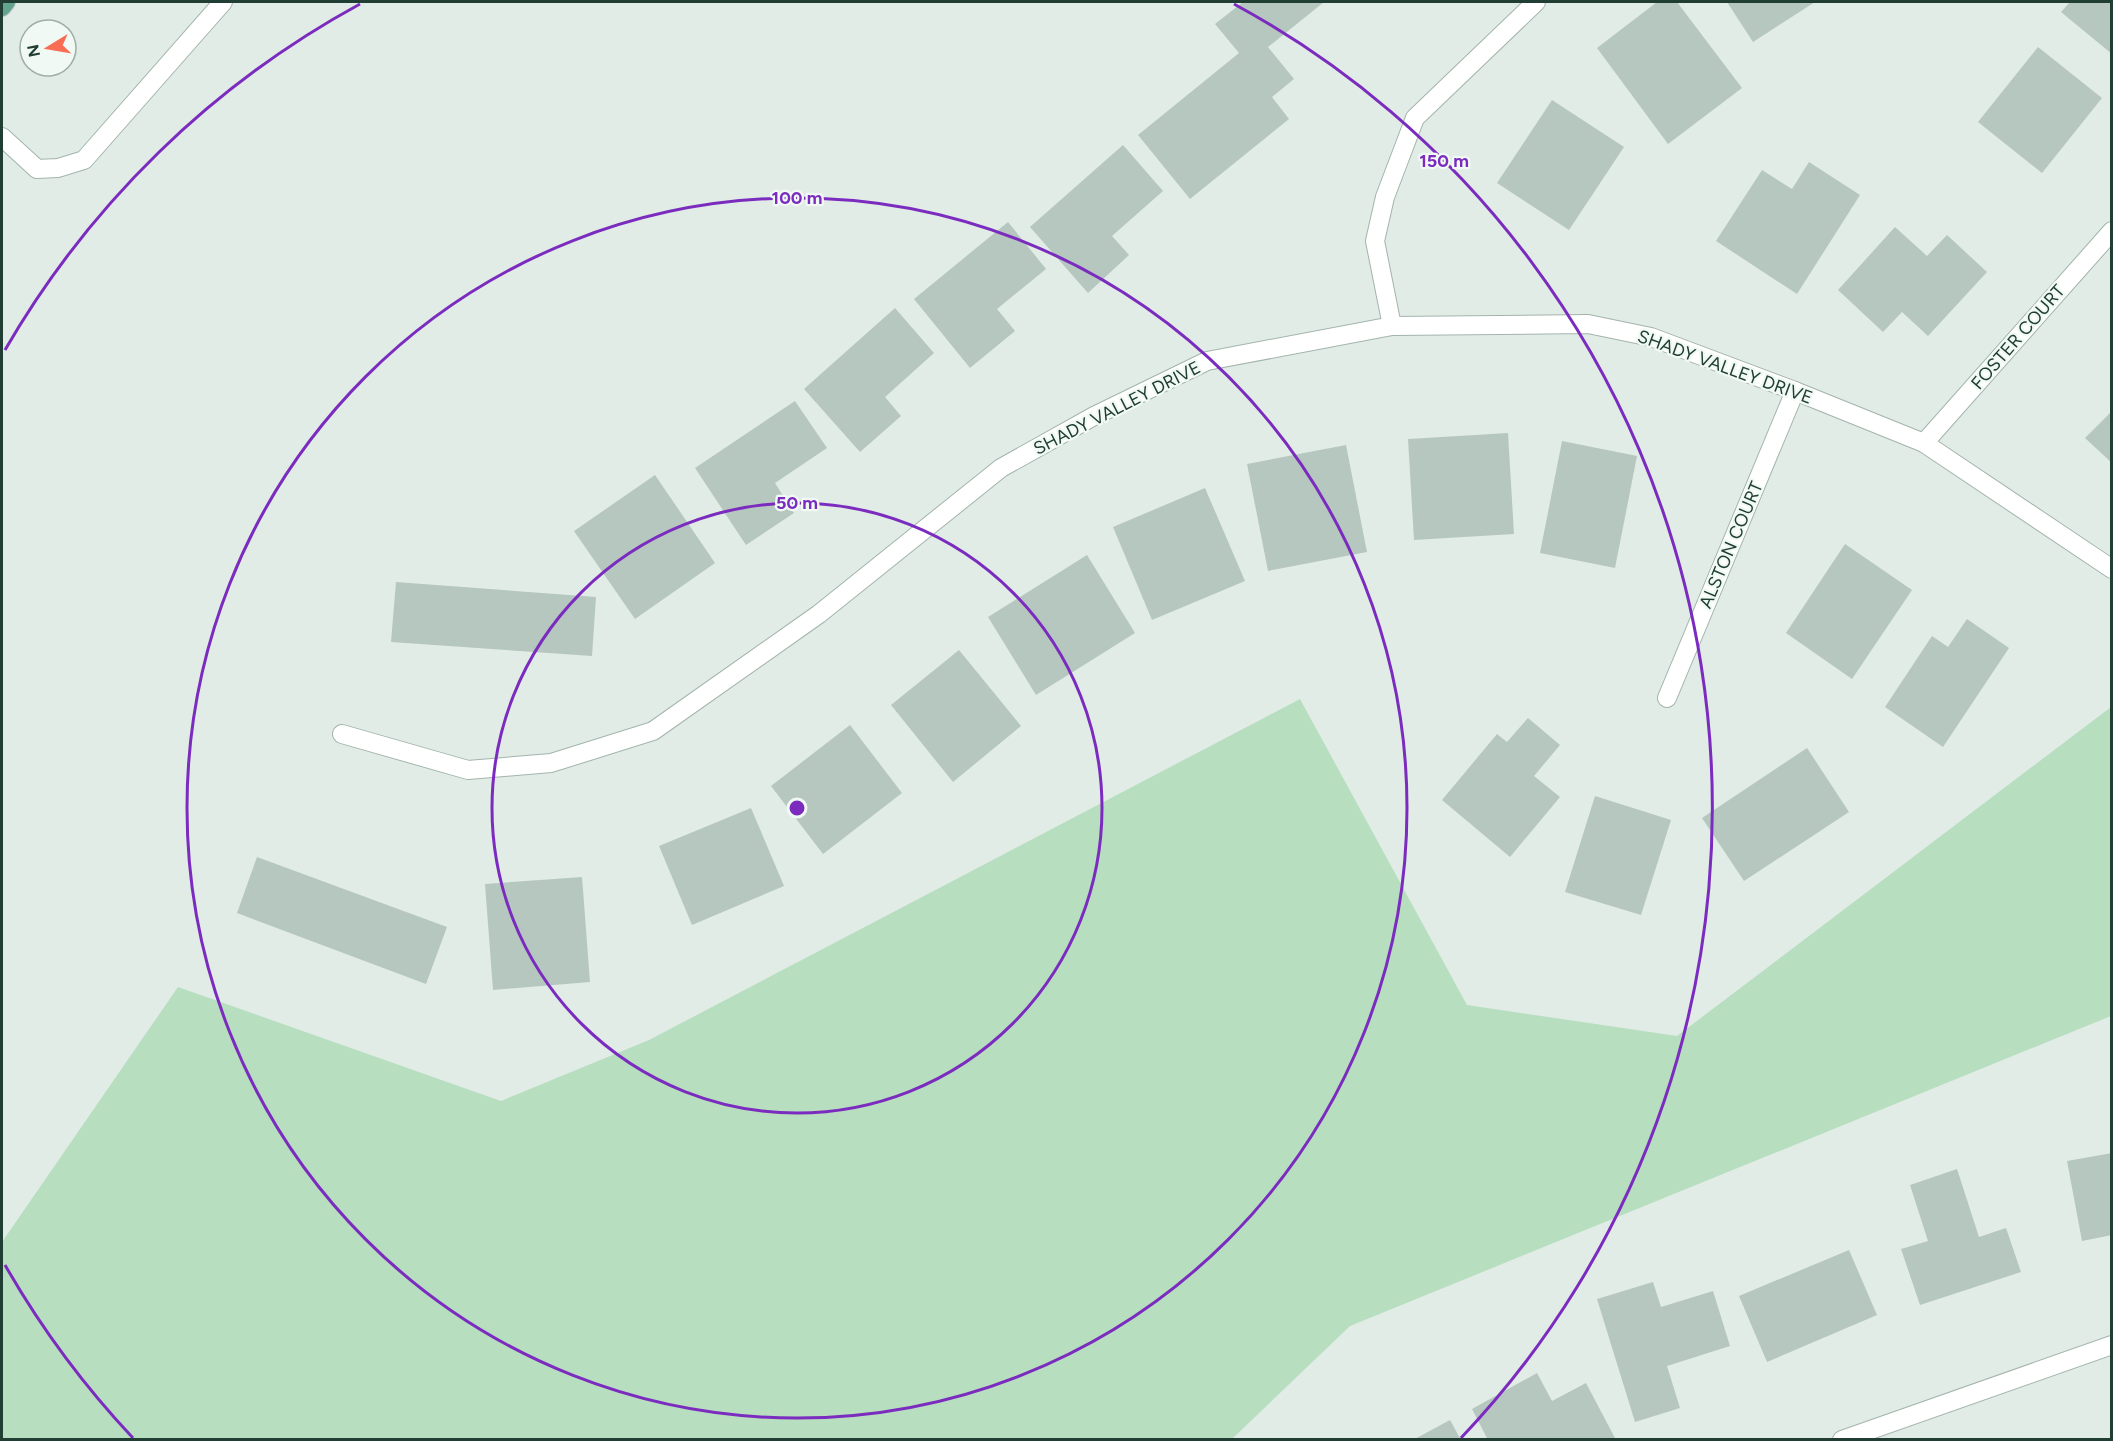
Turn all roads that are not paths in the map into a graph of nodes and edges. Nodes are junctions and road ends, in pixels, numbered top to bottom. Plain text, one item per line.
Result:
1 (6, 2) edge
2 (223, 2) edge
3 (1536, 2) edge
4 (2, 7) edge
5 (2, 137) edge
6 (2112, 231) edge
7 (1392, 326) junction
8 (1795, 391) junction
9 (1924, 443) junction
10 (2112, 569) edge
11 (1667, 698) dead end
12 (342, 734) dead end
13 (2112, 1346) edge
14 (1842, 1440) edge

1 - 4 main road
2 - 5 street
3 - 7 street
6 - 9 street, FOSTER COURT
7 - 8 street, SHADY VALLEY DRIVE
7 - 12 street, SHADY VALLEY DRIVE
8 - 9 street, SHADY VALLEY DRIVE
8 - 11 street, ALSTON COURT
9 - 10 street, SHADY VALLEY DRIVE
13 - 14 street

